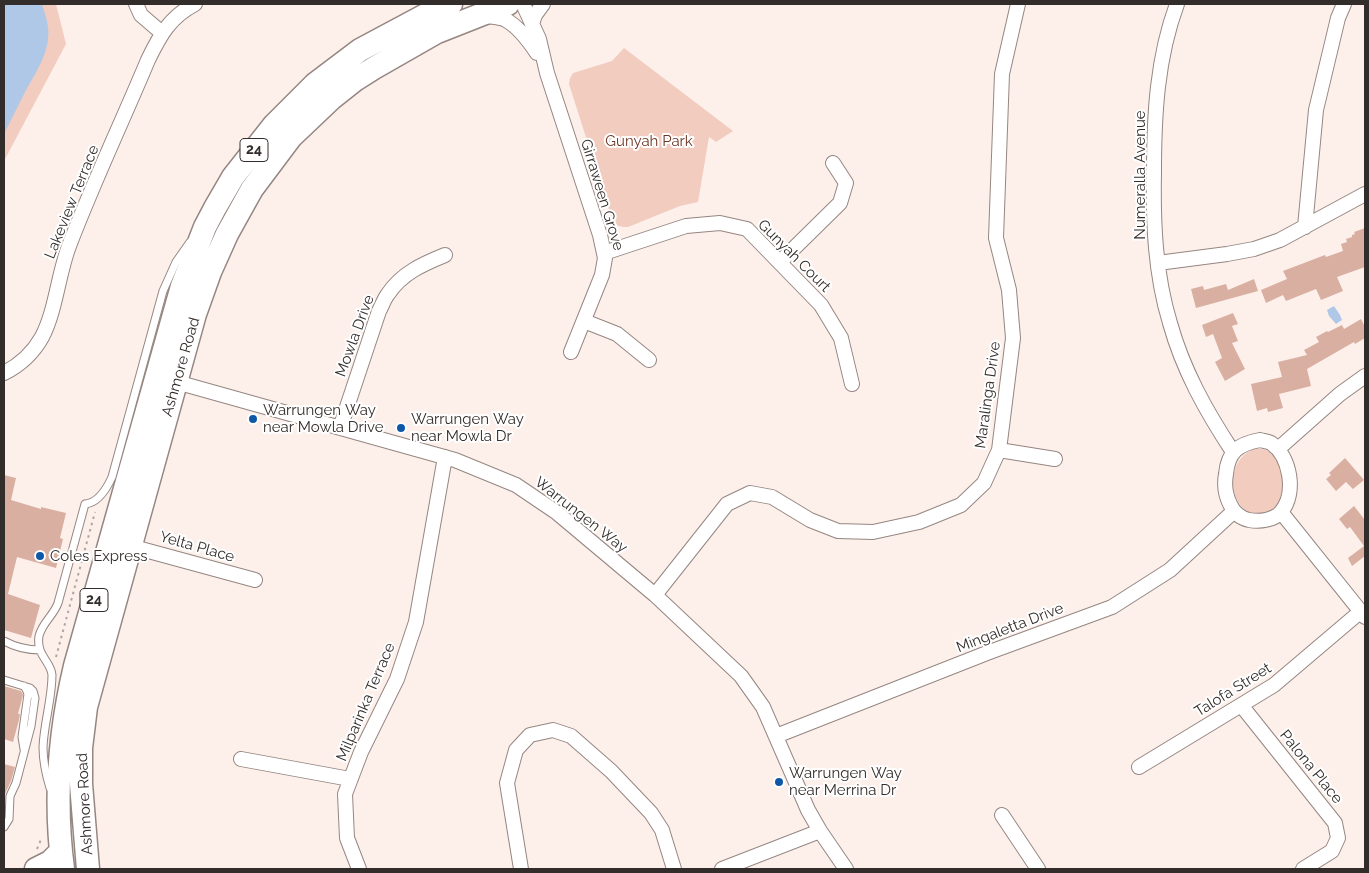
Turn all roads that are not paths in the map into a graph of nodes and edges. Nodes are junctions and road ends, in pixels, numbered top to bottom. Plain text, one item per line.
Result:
1 (136, 4) edge
2 (195, 4) edge
3 (508, 4) edge
4 (513, 4) edge
5 (523, 4) edge
6 (543, 4) edge
7 (1018, 4) edge
8 (1177, 4) edge
9 (1344, 4) edge
10 (444, 6) edge
11 (479, 16) junction
12 (532, 24) junction
13 (162, 32) junction
14 (537, 53) junction
15 (547, 73) junction
16 (833, 163) dead end
17 (1365, 194) edge
18 (215, 208) junction
19 (1305, 227) junction
20 (604, 253) junction
21 (445, 255) dead end
22 (780, 262) junction
23 (1158, 263) junction
24 (584, 321) junction
25 (571, 352) dead end
26 (649, 360) dead end
27 (4, 373) edge
28 (1365, 377) edge
29 (167, 379) junction
30 (852, 384) dead end
31 (340, 428) junction
32 (1278, 449) junction
33 (999, 450) junction
34 (1233, 452) junction
35 (445, 457) junction
36 (1055, 459) dead end
37 (1233, 512) junction
38 (1281, 512) junction
39 (130, 546) junction
40 (255, 580) dead end
41 (655, 595) junction
42 (1363, 614) edge
43 (4, 641) edge
44 (40, 650) junction
45 (4, 680) edge
46 (1241, 705) junction
47 (776, 736) junction
48 (241, 759) dead end
49 (1139, 767) dead end
50 (350, 780) junction
51 (1002, 816) dead end
52 (59, 820) junction
53 (4, 826) edge
54 (820, 831) junction
55 (62, 860) edge
56 (36, 869) edge
57 (88, 869) edge
58 (359, 869) edge
59 (521, 869) edge
60 (674, 869) edge
61 (722, 869) edge
62 (846, 869) edge
63 (1038, 869) edge
64 (1303, 869) edge

1 - 13 street
2 - 13 street, Lakeview Terrace
3 - 11 main road, Ashmore Road / 24
4 - 14 street, Girraween Grove
5 - 12 street, Girraween Grove
6 - 12 street
7 - 33 street, Maralinga Drive
8 - 23 street, Numeralla Avenue
9 - 19 street
10 - 18 main road, Ashmore Road / 24
11 - 14 street
11 - 29 main road, Ashmore Road / 24
12 - 15 street, Girraween Grove
13 - 27 street, Lakeview Terrace
14 - 15 street, Girraween Grove
15 - 20 street, Girraween Grove
16 - 22 street
17 - 19 street
18 - 29 main road, Ashmore Road / 24
18 - 44 lane
19 - 23 street
20 - 22 street, Gunyah Court
20 - 24 street, Girraween Grove
21 - 31 street, Mowla Drive
22 - 30 street, Gunyah Court
23 - 34 street, Numeralla Avenue
24 - 25 street, Girraween Grove
24 - 26 street
28 - 32 street
29 - 31 street, Warrungen Way
29 - 39 main road, Ashmore Road / 24
29 - 52 main road, Ashmore Road / 24
31 - 35 street, Warrungen Way
32 - 34 street
32 - 38 street
33 - 36 street
33 - 41 street, Maralinga Drive
34 - 37 street
35 - 41 street, Warrungen Way
35 - 50 street, Milparinka Terrace
37 - 38 street
37 - 47 street, Mingaletta Drive
38 - 42 street
39 - 40 street, Yelta Place
39 - 57 main road, Ashmore Road / 24
41 - 47 street, Warrungen Way
42 - 46 street, Talofa Street
43 - 44 lane
44 - 52 lane
45 - 53 lane
46 - 49 street, Talofa Street
46 - 64 street, Palona Place
47 - 54 street, Warrungen Way
48 - 50 street
50 - 58 street, Milparinka Terrace
51 - 63 street
52 - 55 main road, Ashmore Road / 24
54 - 61 street
54 - 62 street, Warrungen Way
55 - 56 main road
59 - 60 street

